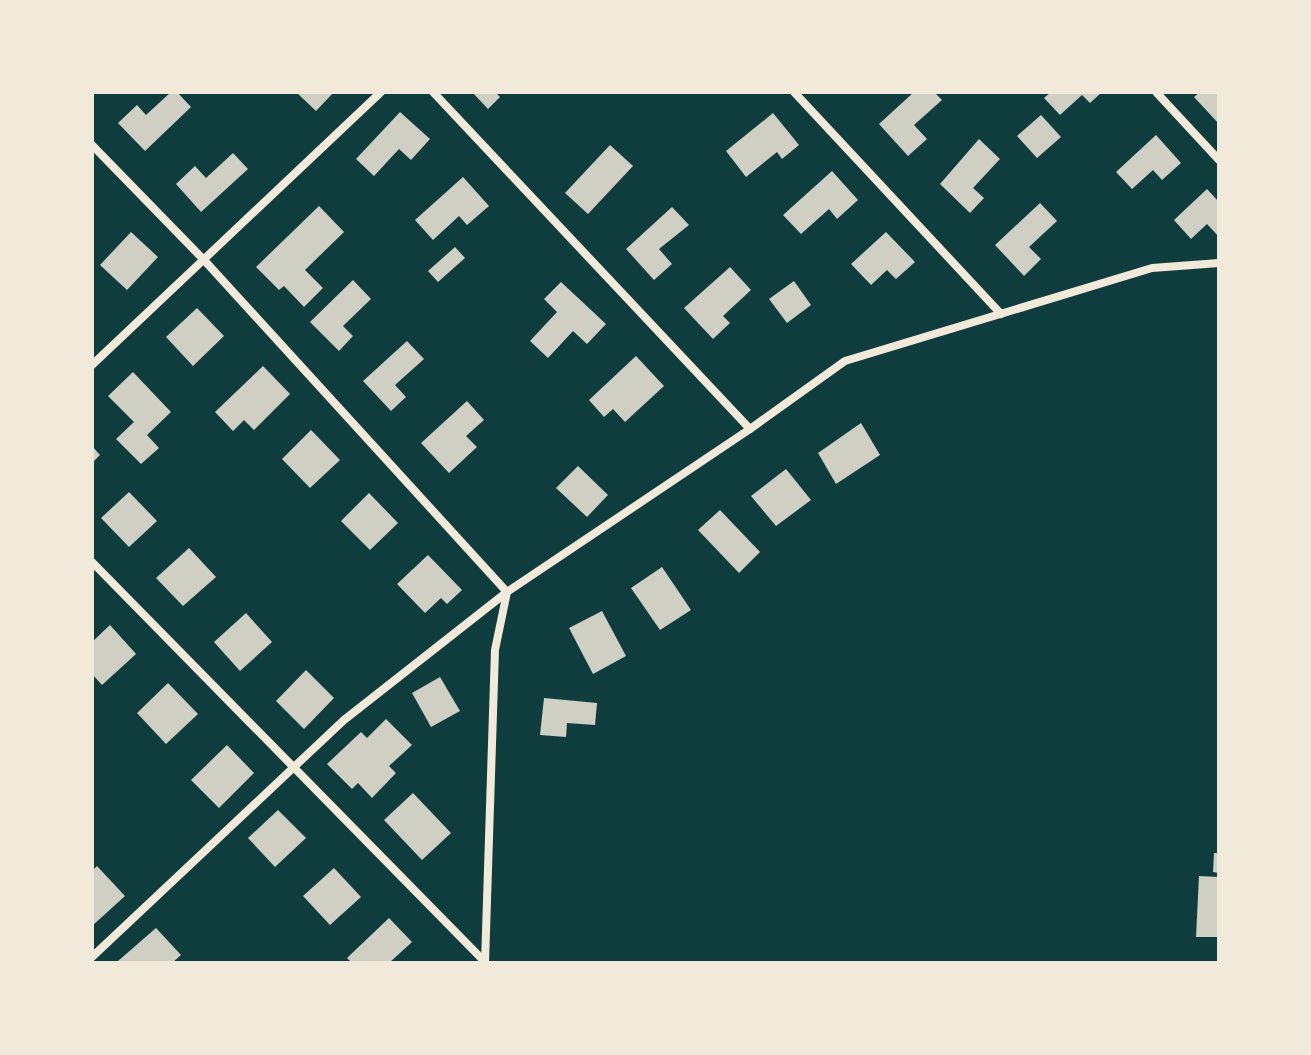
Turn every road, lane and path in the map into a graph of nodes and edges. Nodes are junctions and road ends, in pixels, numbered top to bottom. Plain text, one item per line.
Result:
1 (381, 92) edge
2 (433, 92) edge
3 (794, 92) edge
4 (1156, 92) edge
5 (92, 145) edge
6 (1219, 160) edge
7 (204, 260) junction
8 (1219, 263) edge
9 (1001, 314) junction
10 (92, 365) edge
11 (750, 429) junction
12 (92, 562) edge
13 (507, 592) junction
14 (293, 768) junction
15 (92, 957) edge
16 (485, 963) edge

1 - 7 street
2 - 11 street
3 - 9 street
4 - 6 street
5 - 7 street
7 - 10 street
7 - 13 street
8 - 9 street
9 - 11 street
11 - 13 street
12 - 14 street
13 - 14 street
13 - 16 street
14 - 15 street
14 - 16 street

